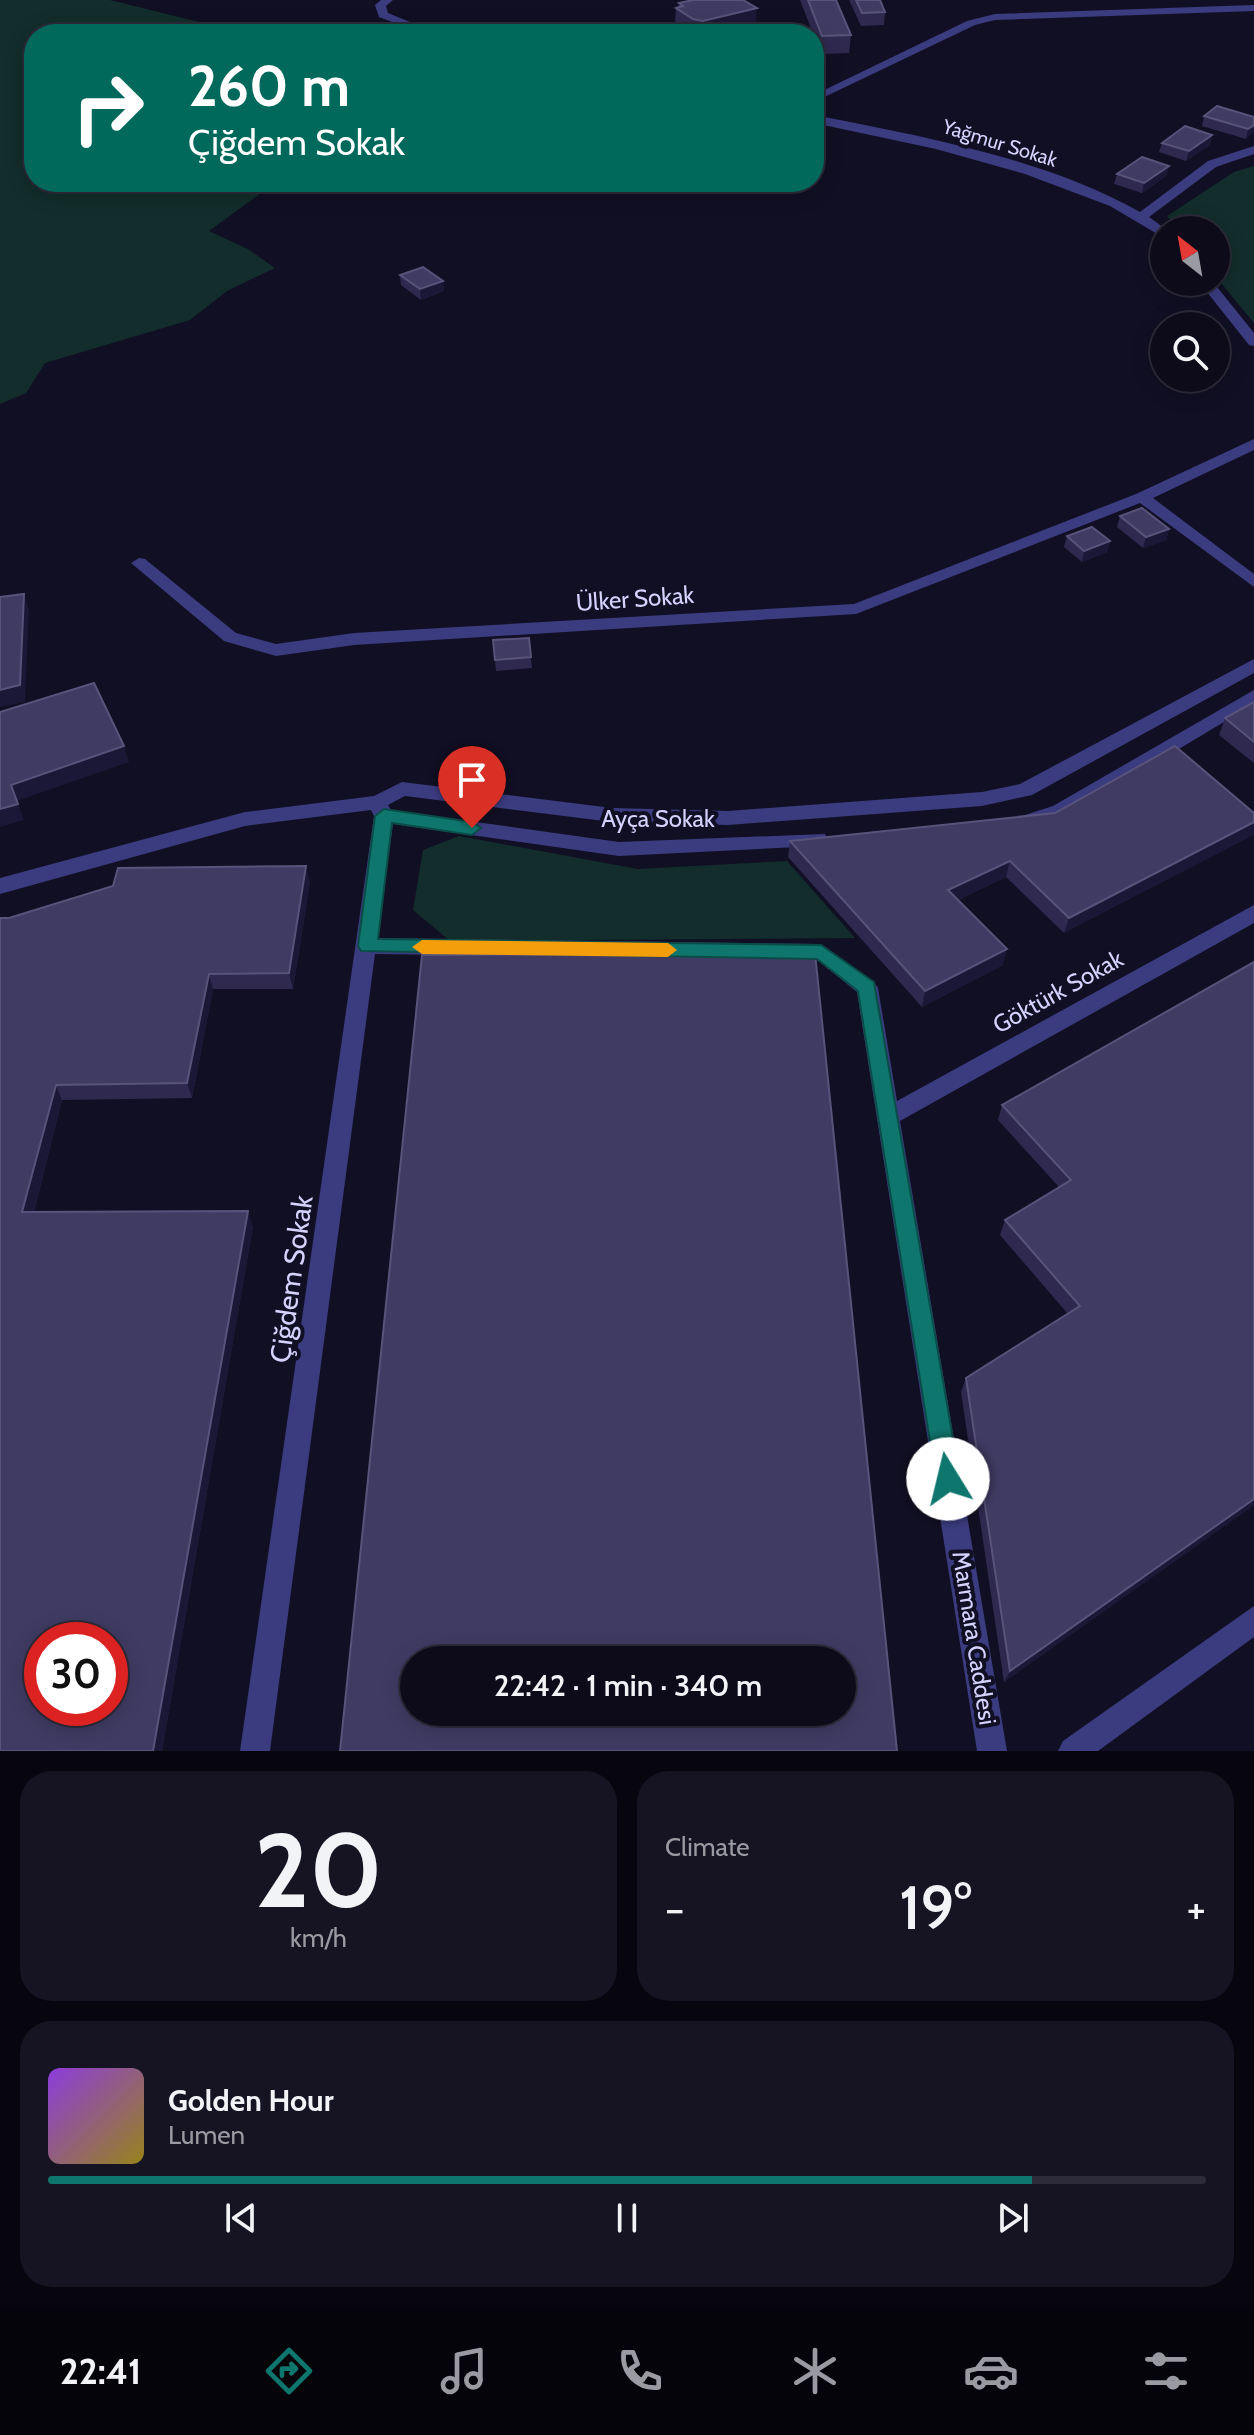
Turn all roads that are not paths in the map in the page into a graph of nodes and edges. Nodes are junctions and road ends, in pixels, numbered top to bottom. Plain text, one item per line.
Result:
1 (384, 2) edge
2 (1254, 8) edge
3 (407, 24) edge
4 (824, 94) edge
5 (824, 121) edge
6 (1254, 150) edge
7 (1142, 216) junction
8 (1150, 223) edge
9 (1217, 296) edge
10 (1254, 342) edge
11 (1254, 444) edge
12 (1142, 497) junction
13 (139, 563) dead end
14 (1254, 582) edge
15 (1254, 665) edge
16 (1254, 696) edge
17 (381, 809) junction
18 (1006, 825) edge
19 (837, 838) edge
20 (0, 886) edge
21 (1254, 913) edge
22 (368, 946) junction
23 (888, 1117) junction
24 (1254, 1620) edge
25 (255, 1751) edge
26 (992, 1751) edge
27 (1073, 1751) edge

1 - 3 street
2 - 4 street
5 - 7 street, Yağmur Sokak
6 - 7 street
7 - 8 street, Yağmur Sokak
9 - 10 street
11 - 12 street, Ülker Sokak
12 - 13 street, Ülker Sokak
12 - 14 street
15 - 17 street
16 - 18 street
17 - 19 street, Ayça Sokak
17 - 20 street, Ayça Sokak
17 - 22 street, Çiğdem Sokak
21 - 23 street, Göktürk Sokak
22 - 23 street, Marmara Caddesi
22 - 25 street, Çiğdem Sokak
23 - 26 street, Marmara Caddesi
24 - 27 street

